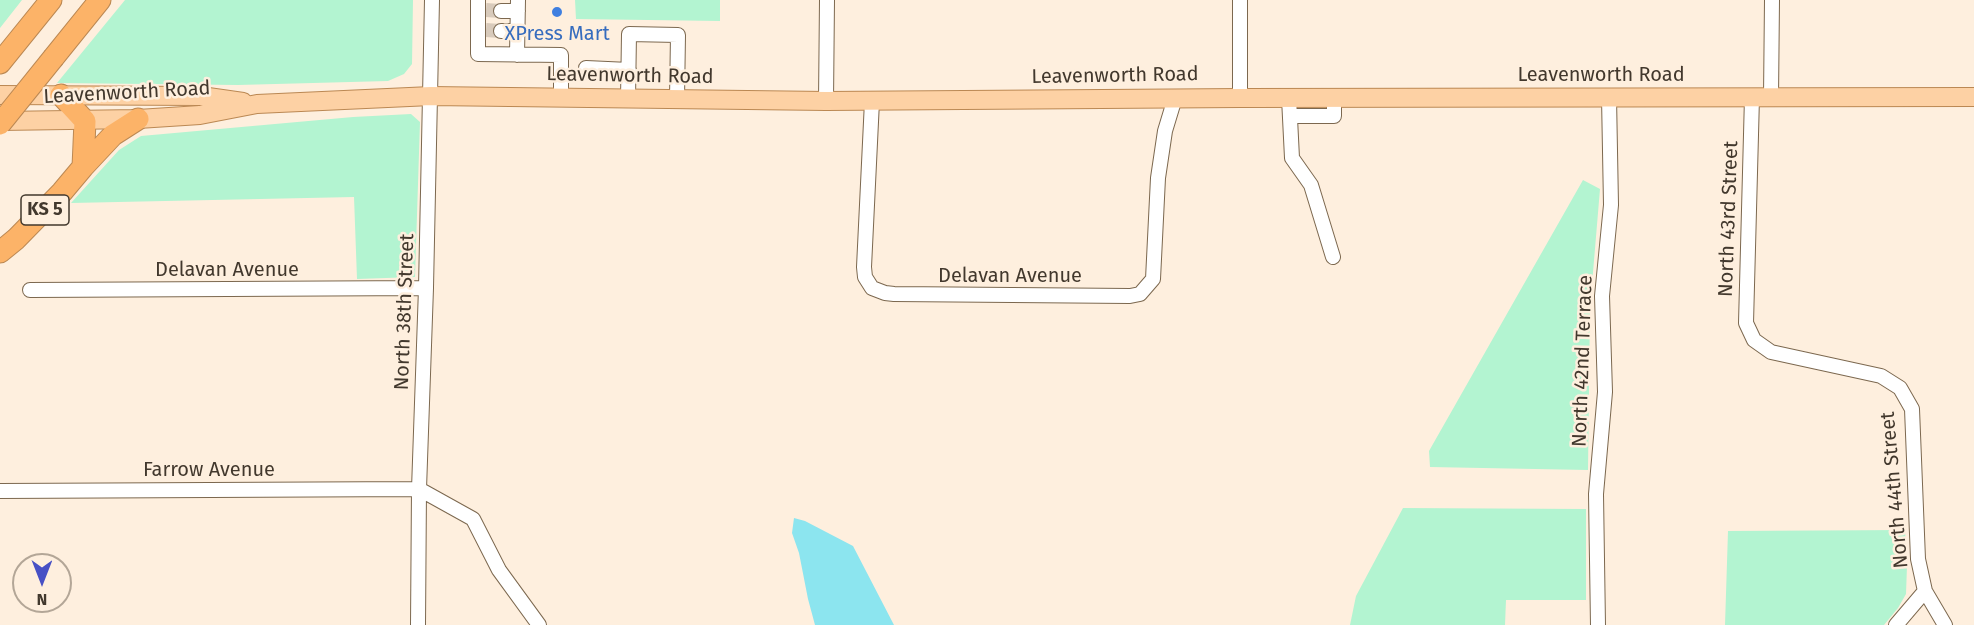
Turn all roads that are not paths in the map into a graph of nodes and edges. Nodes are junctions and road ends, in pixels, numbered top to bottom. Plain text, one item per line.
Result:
1 (51, 0) edge
2 (100, 0) edge
3 (432, 0) edge
4 (827, 0) edge
5 (1240, 0) edge
6 (1772, 0) edge
7 (518, 6) edge
8 (481, 7) edge
9 (501, 11) tunnel mouth
10 (501, 31) tunnel mouth
11 (517, 31) junction
12 (6, 55) edge
13 (517, 55) junction
14 (586, 69) dead end
15 (628, 70) junction
16 (0, 95) edge
17 (61, 95) junction
18 (431, 96) junction
19 (1609, 97) junction
20 (1752, 97) junction
21 (1771, 97) junction
22 (1974, 97) edge
23 (561, 98) junction
24 (1175, 98) junction
25 (1240, 98) junction
26 (628, 99) junction
27 (677, 99) junction
28 (826, 101) junction
29 (872, 101) junction
30 (257, 104) junction
31 (1290, 107) junction
32 (138, 119) junction
33 (85, 121) junction
34 (0, 122) edge
35 (83, 166) junction
36 (0, 252) edge
37 (1333, 257) dead end
38 (426, 288) junction
39 (30, 290) dead end
40 (1900, 388) joint
41 (418, 489) junction
42 (0, 490) edge
43 (1925, 591) junction
44 (418, 625) edge
45 (539, 625) edge
46 (1598, 625) edge
47 (1896, 625) edge
48 (1945, 625) edge

1 - 12 highway
2 - 34 highway, bridge
3 - 18 street, North 38th Street
4 - 28 street
5 - 25 street
6 - 21 street
7 - 9 street
7 - 11 street
8 - 13 street
10 - 11 street
11 - 13 street
13 - 23 street
14 - 15 street
15 - 26 street
15 - 27 street
16 - 17 main road, Leavenworth Road / KS 5
17 - 30 main road, Leavenworth Road / KS 5
17 - 33 highway
18 - 23 main road, Leavenworth Road / KS 5
18 - 30 main road, Leavenworth Road / KS 5
18 - 38 street, North 38th Street
19 - 20 main road, Leavenworth Road / KS 5
19 - 31 main road, Leavenworth Road / KS 5
19 - 46 street, North 42nd Terrace
20 - 21 main road, Leavenworth Road / KS 5
20 - 40 street, North 43rd Street
21 - 22 main road, Leavenworth Road / KS 5
23 - 26 main road, Leavenworth Road / KS 5
24 - 25 main road, Leavenworth Road / KS 5
24 - 29 main road, Leavenworth Road / KS 5
24 - 29 street, Delavan Avenue
25 - 31 main road, Leavenworth Road / KS 5
26 - 27 main road, Leavenworth Road / KS 5
27 - 28 main road, Leavenworth Road / KS 5
28 - 29 main road, Leavenworth Road / KS 5
30 - 32 main road, Leavenworth Road / KS 5
31 - 37 street
32 - 33 main road, Leavenworth Road
32 - 35 highway, KS 5
33 - 34 main road, Leavenworth Road
33 - 35 highway
35 - 36 highway, KS 5
38 - 39 street, Delavan Avenue
38 - 41 street, North 38th Street
40 - 43 street, North 44th Street
41 - 42 street, Farrow Avenue
41 - 44 street, North 38th Street
41 - 45 street
43 - 47 street
43 - 48 street, North 44th Street

